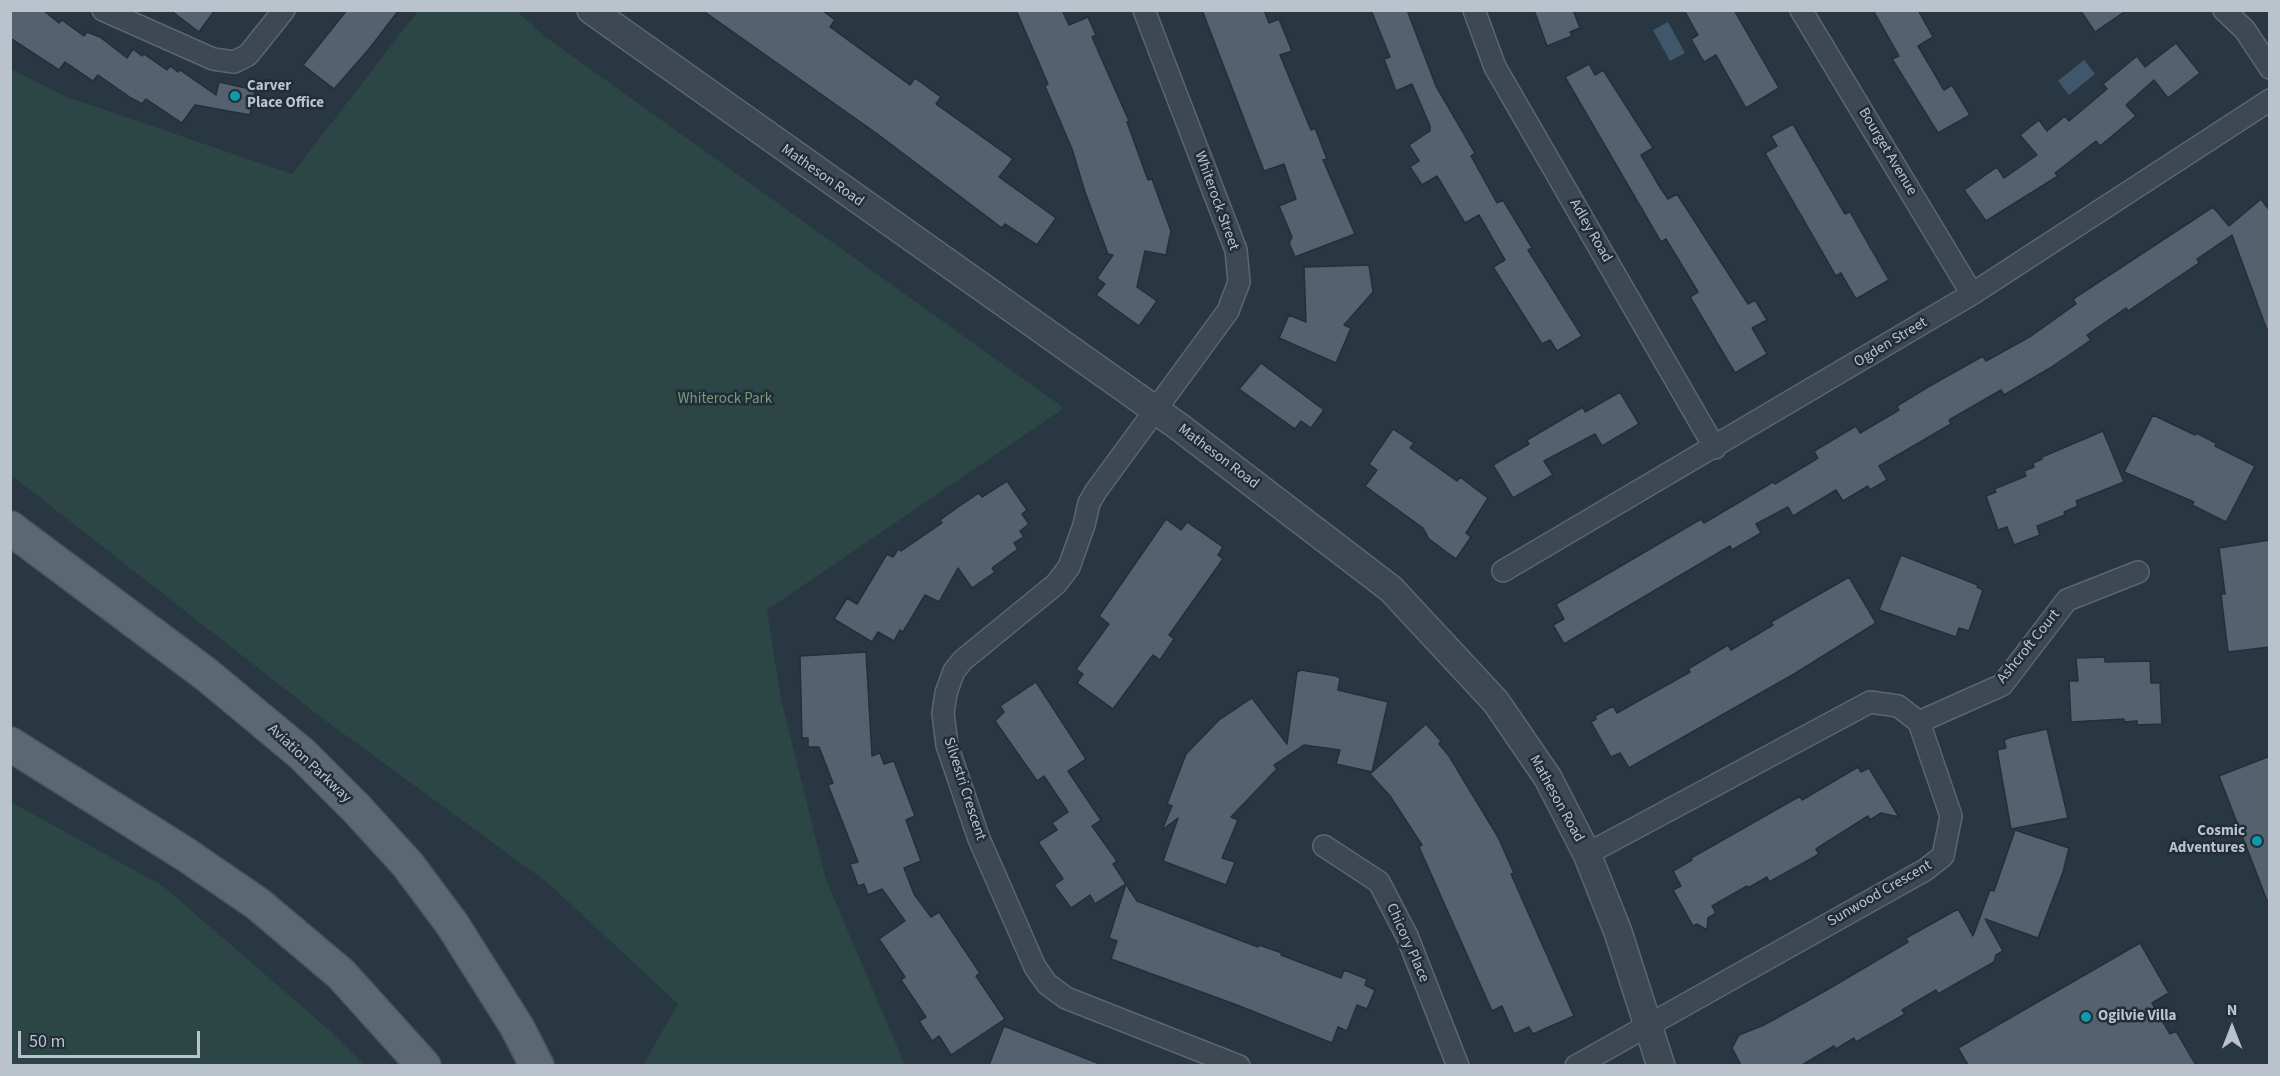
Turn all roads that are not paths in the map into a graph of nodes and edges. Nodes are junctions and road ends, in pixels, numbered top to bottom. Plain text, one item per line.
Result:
1 (103, 10) edge
2 (284, 10) edge
3 (591, 10) edge
4 (1144, 10) edge
5 (1474, 10) edge
6 (1801, 10) edge
7 (2224, 10) edge
8 (2270, 68) edge
9 (2270, 100) edge
10 (1972, 294) junction
11 (1156, 412) junction
12 (1715, 448) junction
13 (10, 528) edge
14 (1503, 571) dead end
15 (2138, 573) dead end
16 (1919, 722) junction
17 (10, 744) edge
18 (1324, 846) dead end
19 (1587, 854) junction
20 (1648, 1023) junction
21 (1661, 1064) edge
22 (424, 1065) edge
23 (537, 1065) edge
24 (1239, 1065) edge
25 (1458, 1065) edge
26 (1576, 1065) edge

1 - 2 street
3 - 11 street, Matheson Road
4 - 11 street, Whiterock Street
5 - 12 street, Adley Road
6 - 10 street, Bourget Avenue
7 - 8 street
9 - 10 street, Ogden Street
10 - 12 street, Ogden Street
11 - 19 street, Matheson Road
11 - 24 street, Silvestri Crescent
12 - 14 street, Ogden Street
13 - 23 main road, Aviation Parkway
15 - 16 street, Ashcroft Court
16 - 19 street
16 - 20 street, Sunwood Crescent
17 - 22 main road
18 - 25 street, Chicory Place
19 - 20 street, Matheson Road
20 - 21 street, Matheson Road
20 - 26 street

